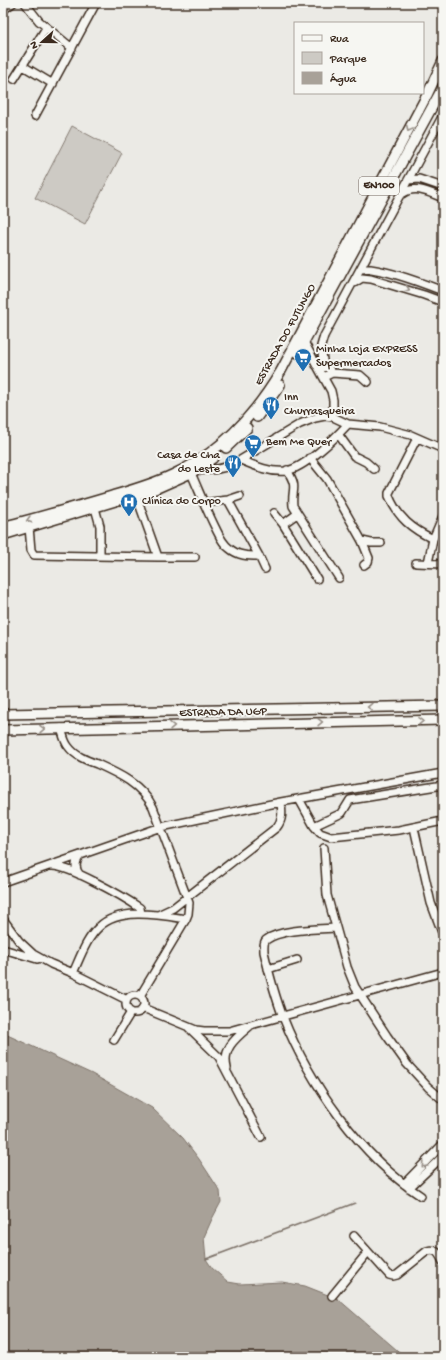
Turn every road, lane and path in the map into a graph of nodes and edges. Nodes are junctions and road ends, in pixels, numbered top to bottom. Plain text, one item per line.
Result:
1 (14, 3) edge
2 (25, 3) edge
3 (96, 3) edge
4 (3, 10) edge
5 (46, 28) junction
6 (72, 48) junction
7 (443, 61) edge
8 (23, 66) junction
9 (14, 79) dead end
10 (53, 84) junction
11 (443, 87) edge
12 (443, 115) edge
13 (35, 116) dead end
14 (416, 166) junction
15 (408, 180) junction
16 (423, 180) junction
17 (443, 187) edge
18 (417, 189) junction
19 (400, 196) junction
20 (443, 198) edge
21 (370, 252) junction
22 (361, 269) junction
23 (376, 270) junction
24 (371, 279) junction
25 (353, 284) junction
26 (443, 291) edge
27 (443, 302) edge
28 (304, 342) junction
29 (318, 367) junction
30 (332, 373) junction
31 (324, 377) junction
32 (368, 382) dead end
33 (333, 417) junction
34 (348, 424) junction
35 (338, 434) junction
36 (418, 438) junction
37 (443, 449) edge
38 (310, 458) junction
39 (241, 460) junction
40 (374, 469) dead end
41 (287, 470) junction
42 (193, 471) junction
43 (136, 495) junction
44 (240, 496) dead end
45 (228, 500) junction
46 (203, 503) junction
47 (95, 508) junction
48 (274, 512) dead end
49 (297, 514) junction
50 (443, 516) edge
51 (283, 524) junction
52 (441, 525) edge
53 (3, 527) edge
54 (30, 527) junction
55 (3, 535) edge
56 (433, 539) junction
57 (362, 541) junction
58 (381, 543) dead end
59 (100, 556) junction
60 (259, 556) junction
61 (158, 557) junction
62 (195, 557) dead end
63 (416, 563) dead end
64 (428, 563) junction
65 (443, 564) edge
66 (364, 565) dead end
67 (265, 569) dead end
68 (317, 578) dead end
69 (339, 578) dead end
70 (443, 706) edge
71 (3, 714) edge
72 (443, 720) edge
73 (61, 728) junction
74 (3, 730) edge
75 (443, 773) edge
76 (443, 785) edge
77 (299, 799) junction
78 (281, 802) junction
79 (443, 821) edge
80 (314, 826) junction
81 (161, 827) junction
82 (415, 832) dead end
83 (324, 848) dead end
84 (83, 854) junction
85 (47, 866) junction
86 (82, 876) junction
87 (3, 882) edge
88 (188, 897) junction
89 (140, 914) junction
90 (158, 915) junction
91 (3, 919) edge
92 (186, 919) junction
93 (336, 928) junction
94 (443, 935) edge
95 (3, 949) edge
96 (297, 960) dead end
97 (51, 964) junction
98 (268, 969) junction
99 (443, 972) edge
100 (73, 973) junction
101 (360, 994) junction
102 (140, 996) junction
103 (127, 1000) junction
104 (143, 1008) junction
105 (131, 1012) junction
106 (283, 1016) junction
107 (252, 1024) junction
108 (187, 1027) junction
109 (114, 1040) dead end
110 (229, 1074) junction
111 (443, 1100) edge
112 (261, 1137) dead end
113 (443, 1144) edge
114 (443, 1156) edge
115 (406, 1186) junction
116 (421, 1196) dead end
117 (354, 1236) dead end
118 (368, 1252) junction
119 (441, 1253) edge
120 (443, 1262) edge
121 (332, 1296) dead end

1 - 4 street
2 - 5 street
3 - 6 street
5 - 6 street
5 - 8 street
6 - 10 street
7 -> 53 main road, ESTRADA DO FUTUNGO / EN100
8 - 9 street
8 - 10 street
10 - 13 street
11 - 28 main road, ESTRADA DO FUTUNGO / EN100
12 - 14 street
14 - 15 street
14 - 16 street
15 - 16 street
15 - 18 street
15 - 19 street
16 - 17 street
18 - 19 street
18 - 20 street
19 - 21 street
21 - 22 street
21 - 23 street
22 - 23 street
22 - 24 street
22 - 25 street
23 - 26 street
24 - 25 street
24 -> 27 street
25 - 29 street
28 - 29 street
28 - 42 main road, ESTRADA DO FUTUNGO / EN100
29 - 30 street
29 - 31 street
30 - 31 street
30 - 32 street
31 - 33 street
33 - 34 street
33 - 39 street
34 - 35 street
34 - 36 street
35 - 38 street
35 - 40 street
36 - 37 street
36 - 56 street
38 - 41 street
38 - 57 street
39 - 41 street
39 - 42 street
41 - 49 street
42 - 43 main road, ESTRADA DO FUTUNGO / EN100
42 - 46 street
43 - 47 main road, ESTRADA DO FUTUNGO / EN100
43 - 61 street
44 - 45 street
45 - 46 street
45 - 60 street
46 - 60 street
47 - 54 main road, ESTRADA DO FUTUNGO / EN100
47 - 59 street
48 - 51 street
49 - 51 street
49 - 69 street
50 - 52 street
51 - 68 street
52 - 56 street
54 - 55 main road, ESTRADA DO FUTUNGO / EN100
54 - 59 street
56 - 64 street
57 - 58 street
57 - 66 street
59 - 61 street
60 - 67 street
61 - 62 street
63 - 64 street
64 - 65 street
70 -> 71 main road
73 -> 72 main road, ESTRADA DA UGP
74 -> 73 main road, ESTRADA DA UGP
73 - 81 street
75 - 77 street
76 - 80 street
77 - 78 street
77 - 80 street
78 - 81 street
78 - 88 street
79 - 80 street
81 - 84 street
81 - 88 street
82 - 94 street
83 - 93 street
84 - 85 street
84 - 86 street
85 - 86 street
85 - 87 street
86 - 89 street
88 - 90 street
88 - 92 street
89 - 90 street
89 - 100 street
90 - 92 street
91 - 97 street
92 - 102 street
93 - 98 street
93 - 101 street
95 - 97 street
96 - 98 street
97 - 100 street
98 - 106 street
99 - 101 street
100 - 103 street
101 - 106 street
101 - 111 street
102 - 103 street
102 - 104 street
103 - 105 street
104 - 105 street
104 - 108 street
105 - 109 street
106 - 107 street
106 - 115 street
107 - 108 street
107 - 110 street
108 - 110 street
110 - 112 street
113 -> 115 street
114 - 115 street
115 - 116 street
117 - 118 street
118 - 119 street
118 - 121 street
119 - 120 street

